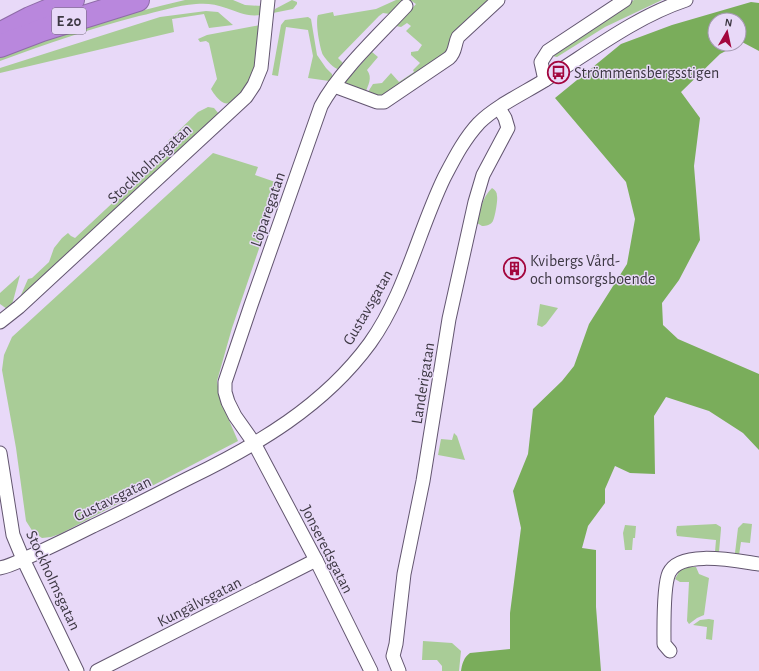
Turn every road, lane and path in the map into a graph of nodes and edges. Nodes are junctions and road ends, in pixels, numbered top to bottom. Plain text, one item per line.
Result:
1 (40, 0) edge
2 (73, 0) edge
3 (138, 0) edge
4 (268, 0) edge
5 (498, 0) edge
6 (625, 0) edge
7 (686, 0) edge
8 (406, 6) dead end
9 (0, 17) edge
10 (0, 34) edge
11 (0, 46) edge
12 (545, 80) junction
13 (334, 86) junction
14 (499, 108) junction
15 (0, 322) edge
16 (254, 443) junction
17 (0, 453) edge
18 (23, 559) junction
19 (316, 560) junction
20 (759, 564) edge
21 (0, 568) edge
22 (670, 651) dead end
23 (77, 671) edge
24 (97, 671) edge
25 (371, 671) edge
26 (398, 671) edge

1 - 9 highway
2 - 10 highway
3 - 11 highway, E 20
4 - 15 street, Stockholmsgatan
5 - 13 street
6 - 12 street
7 - 12 street, Gustavsgatan
8 - 13 street, Löparegatan
12 - 14 street, Gustavsgatan
13 - 16 street, Löparegatan
14 - 16 street, Gustavsgatan
14 - 26 street, Landerigatan
16 - 18 street, Gustavsgatan
16 - 19 street, Jonseredsgatan
17 - 18 street, Stockholmsgatan
18 - 21 street, Gustavsgatan
18 - 23 street, Stockholmsgatan
19 - 24 street, Kungälvsgatan
19 - 25 street, Jonseredsgatan
20 - 22 street

